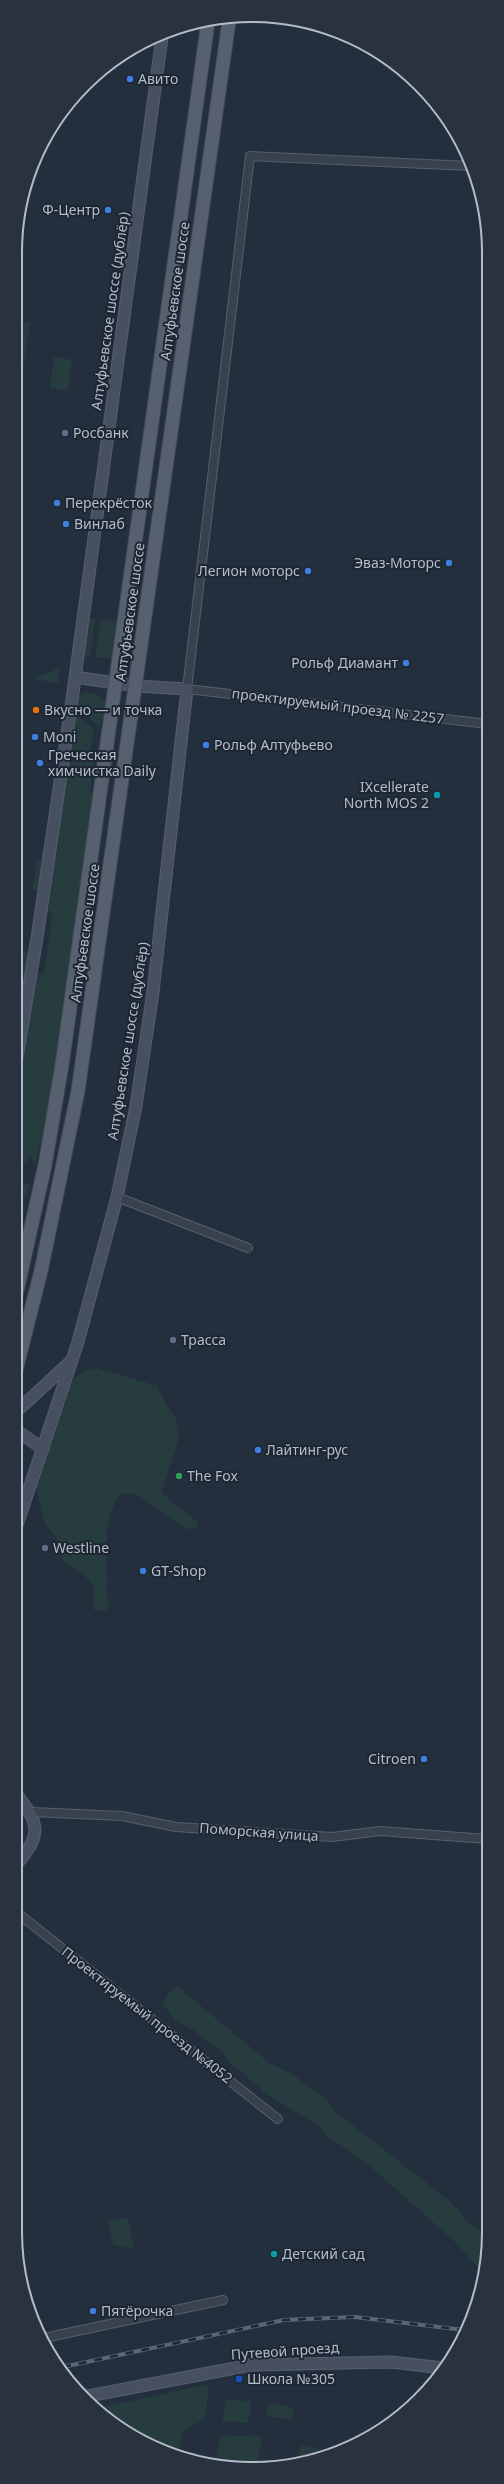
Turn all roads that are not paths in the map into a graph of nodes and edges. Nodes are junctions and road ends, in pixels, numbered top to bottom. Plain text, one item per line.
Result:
1 (229, 23) edge
2 (207, 26) edge
3 (161, 41) edge
4 (465, 166) edge
5 (75, 677) junction
6 (116, 684) junction
7 (136, 686) junction
8 (187, 689) junction
9 (482, 723) edge
10 (22, 1027) edge
11 (117, 1197) junction
12 (30, 1235) junction
13 (22, 1245) edge
14 (248, 1248) dead end
15 (22, 1269) edge
16 (22, 1347) edge
17 (72, 1360) junction
18 (22, 1406) edge
19 (22, 1434) edge
20 (43, 1449) junction
21 (22, 1510) edge
22 (22, 1800) edge
23 (32, 1812) junction
24 (482, 1839) edge
25 (22, 1858) edge
26 (22, 1917) edge
27 (278, 2119) dead end
28 (224, 2300) dead end
29 (48, 2337) edge
30 (437, 2367) edge
31 (91, 2397) edge

1 - 7 main road, Алтуфьевское шоссе
2 - 6 main road, Алтуфьевское шоссе
3 - 5 main road, Алтуфьевское шоссе (дублёр)
4 - 8 street
5 - 6 main road
5 - 10 main road, Алтуфьевское шоссе (дублёр)
6 - 7 main road
6 - 12 main road, Алтуфьевское шоссе
7 - 8 main road
7 - 16 main road, Алтуфьевское шоссе
8 - 9 street, проектируемый проезд № 2257
8 - 11 main road, Алтуфьевское шоссе (дублёр)
11 - 14 street
11 - 17 main road, Алтуфьевское шоссе (дублёр)
12 - 13 main road
12 - 15 main road, Алтуфьевское шоссе
17 - 18 main road
17 - 20 main road, Алтуфьевское шоссе (дублёр)
19 - 20 main road
20 - 21 main road, Алтуфьевское шоссе (дублёр)
22 - 23 main road
23 - 24 street, Поморская улица
23 - 25 main road
26 - 27 street, Проектируемый проезд №4052
28 - 29 street
30 - 31 main road, Путевой проезд

